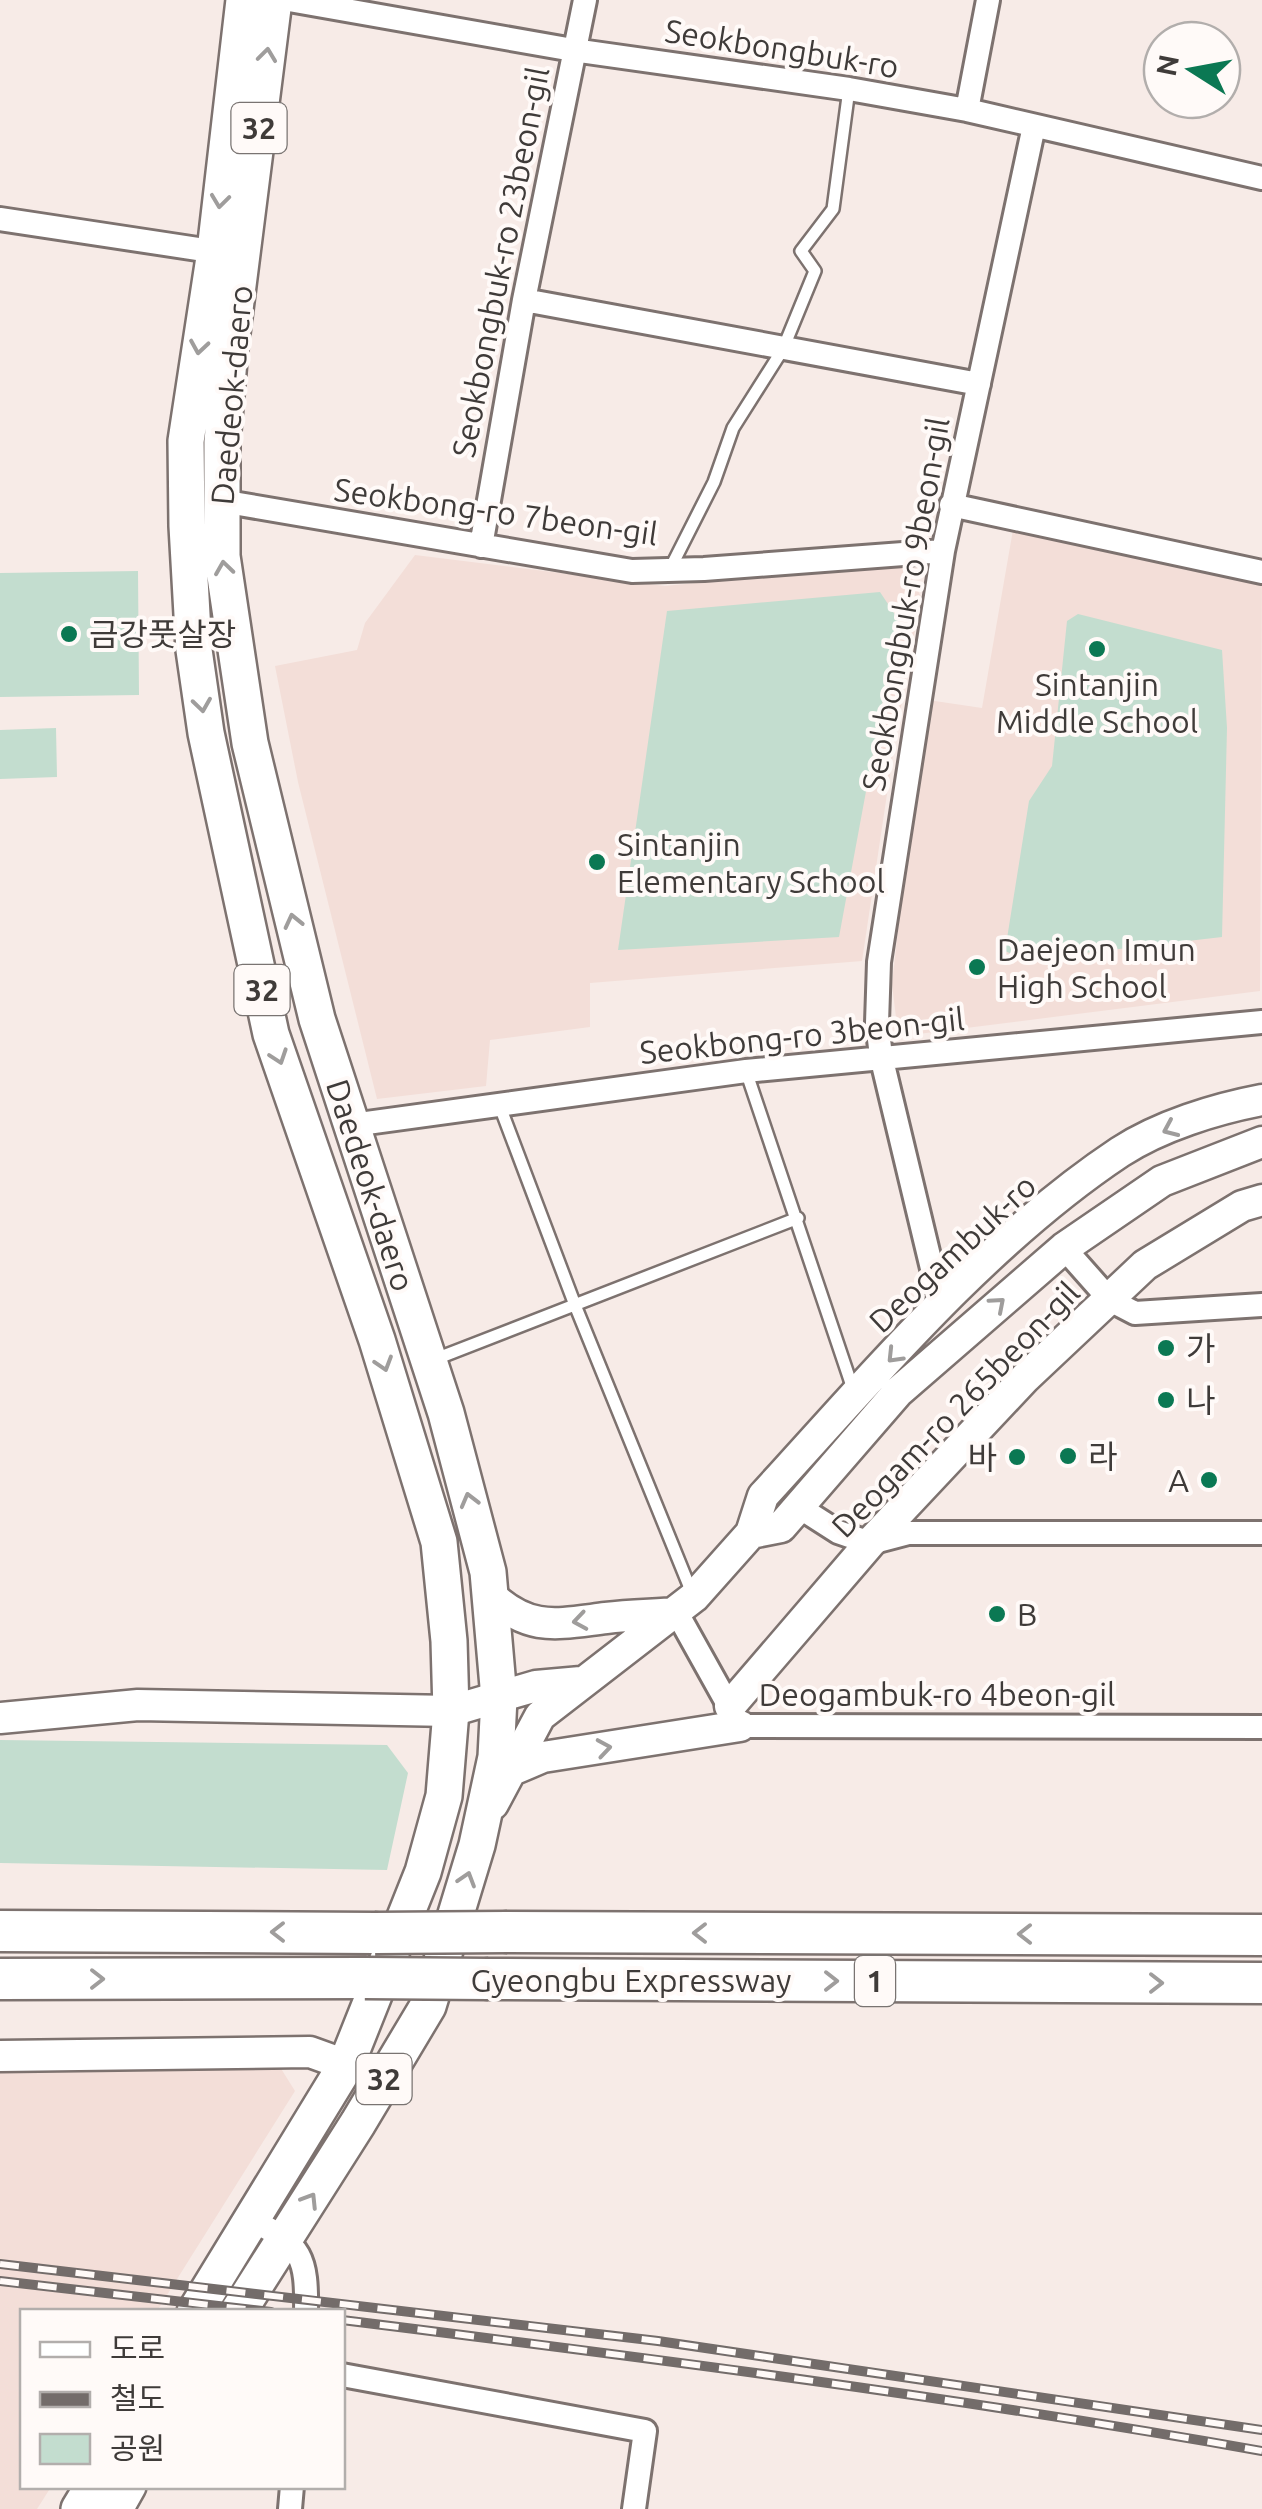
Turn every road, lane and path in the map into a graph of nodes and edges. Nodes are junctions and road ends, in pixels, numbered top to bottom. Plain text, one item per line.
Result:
1 (244, 0) edge
2 (274, 0) edge
3 (289, 0) edge
4 (585, 0) edge
5 (988, 0) edge
6 (573, 50) junction
7 (849, 89) junction
8 (967, 110) junction
9 (1034, 126) junction
10 (1262, 178) edge
11 (0, 219) edge
12 (229, 254) junction
13 (524, 300) junction
14 (783, 349) junction
15 (979, 384) junction
16 (221, 502) junction
17 (950, 505) junction
18 (481, 546) junction
19 (943, 552) junction
20 (670, 570) junction
21 (1262, 572) edge
22 (1262, 1022) edge
23 (880, 1056) junction
24 (746, 1071) junction
25 (1262, 1100) edge
26 (499, 1104) junction
27 (352, 1125) junction
28 (1262, 1142) edge
29 (1262, 1200) edge
30 (798, 1218) junction
31 (1064, 1248) junction
32 (1110, 1300) junction
33 (576, 1305) junction
34 (1262, 1305) edge
35 (941, 1306) junction
36 (429, 1361) junction
37 (856, 1396) junction
38 (799, 1507) junction
39 (751, 1533) junction
40 (1262, 1533) edge
41 (870, 1543) junction
42 (490, 1594) junction
43 (686, 1605) junction
44 (581, 1682) junction
45 (499, 1698) junction
46 (451, 1711) junction
47 (735, 1716) junction
48 (0, 1718) edge
49 (1262, 1727) edge
50 (510, 1771) junction
51 (482, 1824) junction
52 (0, 1931) edge
53 (1262, 1935) edge
54 (0, 1979) edge
55 (1262, 1983) edge
56 (0, 2056) edge
57 (346, 2065) junction
58 (253, 2221) junction
59 (287, 2237) junction
60 (197, 2309) edge
61 (240, 2309) edge
62 (306, 2309) edge
63 (345, 2376) edge
64 (634, 2509) edge

1 -> 12 main road, Daedeok-daero / 32
12 -> 2 main road, Daedeok-daero / 32
3 - 6 street, Seokbongbuk-ro
4 - 6 street, Seokbongbuk-ro 23beon-gil
5 - 8 street
6 - 7 street, Seokbongbuk-ro
6 - 13 street, Seokbongbuk-ro 23beon-gil
7 - 8 street, Seokbongbuk-ro
7 - 14 lane
8 - 9 street, Seokbongbuk-ro
9 - 10 street, Seokbongbuk-ro
9 - 15 street, Seokbongbuk-ro 9beon-gil
11 - 12 street
12 - 16 main road, Daedeok-daero / 32
12 -> 46 main road, Daedeok-daero / 32
13 - 14 street, Seokbongbuk-ro 9beon-gil
13 - 18 street, Seokbongbuk-ro 23beon-gil
14 - 15 street, Seokbongbuk-ro 9beon-gil
14 - 20 lane
15 - 17 street, Seokbongbuk-ro 9beon-gil
16 - 18 street, Seokbong-ro 7beon-gil
27 -> 16 main road, Daedeok-daero / 32
17 - 19 street, Seokbongbuk-ro 9beon-gil
17 - 21 street
18 - 20 street, Seokbong-ro 7beon-gil
19 - 20 street, Seokbong-ro 7beon-gil
19 - 23 street, Seokbongbuk-ro 9beon-gil
22 - 23 street, Seokbong-ro 3beon-gil
23 - 24 street, Seokbong-ro 3beon-gil
23 - 35 street, Seokbongbuk-ro 9beon-gil
24 - 26 street, Seokbong-ro 3beon-gil
24 - 30 lane
25 -> 35 street, Deogambuk-ro
26 - 27 street, Seokbong-ro 3beon-gil
26 - 33 lane
27 - 36 main road, Daedeok-daero / 32
28 - 31 street, Deogambuk-ro
29 - 32 street, Deogam-ro 265beon-gil
30 - 33 lane
30 - 37 lane
31 - 32 street
38 -> 31 street, Deogambuk-ro
32 - 34 street
32 - 41 street, Deogam-ro 265beon-gil
33 - 36 lane
33 - 43 lane
35 -> 37 street, Deogambuk-ro
42 -> 36 main road, Daedeok-daero / 32
37 - 39 street, Deogambuk-ro
38 - 39 street, Deogambuk-ro
38 - 41 street
39 - 43 street, Deogambuk-ro
40 - 41 street
41 - 47 street, Deogam-ro 265beon-gil
43 -> 42 street
42 - 45 main road, Daedeok-daero / 32
43 - 44 street, Deogambuk-ro
43 - 47 street, Deogambuk-ro 4beon-gil
44 - 45 street, Deogambuk-ro
44 - 50 street
45 - 46 street, Deogambuk-ro
45 - 51 main road, Daedeok-daero / 32
46 - 48 street, Deogambuk-ro
46 - 57 main road, Daedeok-daero / 32
47 - 49 street, Deogambuk-ro 4beon-gil
50 -> 47 street
50 - 51 street
59 -> 51 main road, Daedeok-daero / 32
53 -> 52 highway, Gyeongbu Expressway / 1, bridge
54 -> 55 highway, Gyeongbu Expressway / 1, bridge
56 - 57 street
57 - 58 main road, Daedeok-daero / 32
58 - 59 street
58 - 60 main road, Daedeok-daero / 32
59 - 61 main road, Daedeok-daero / 32
59 - 62 street
63 - 64 street

